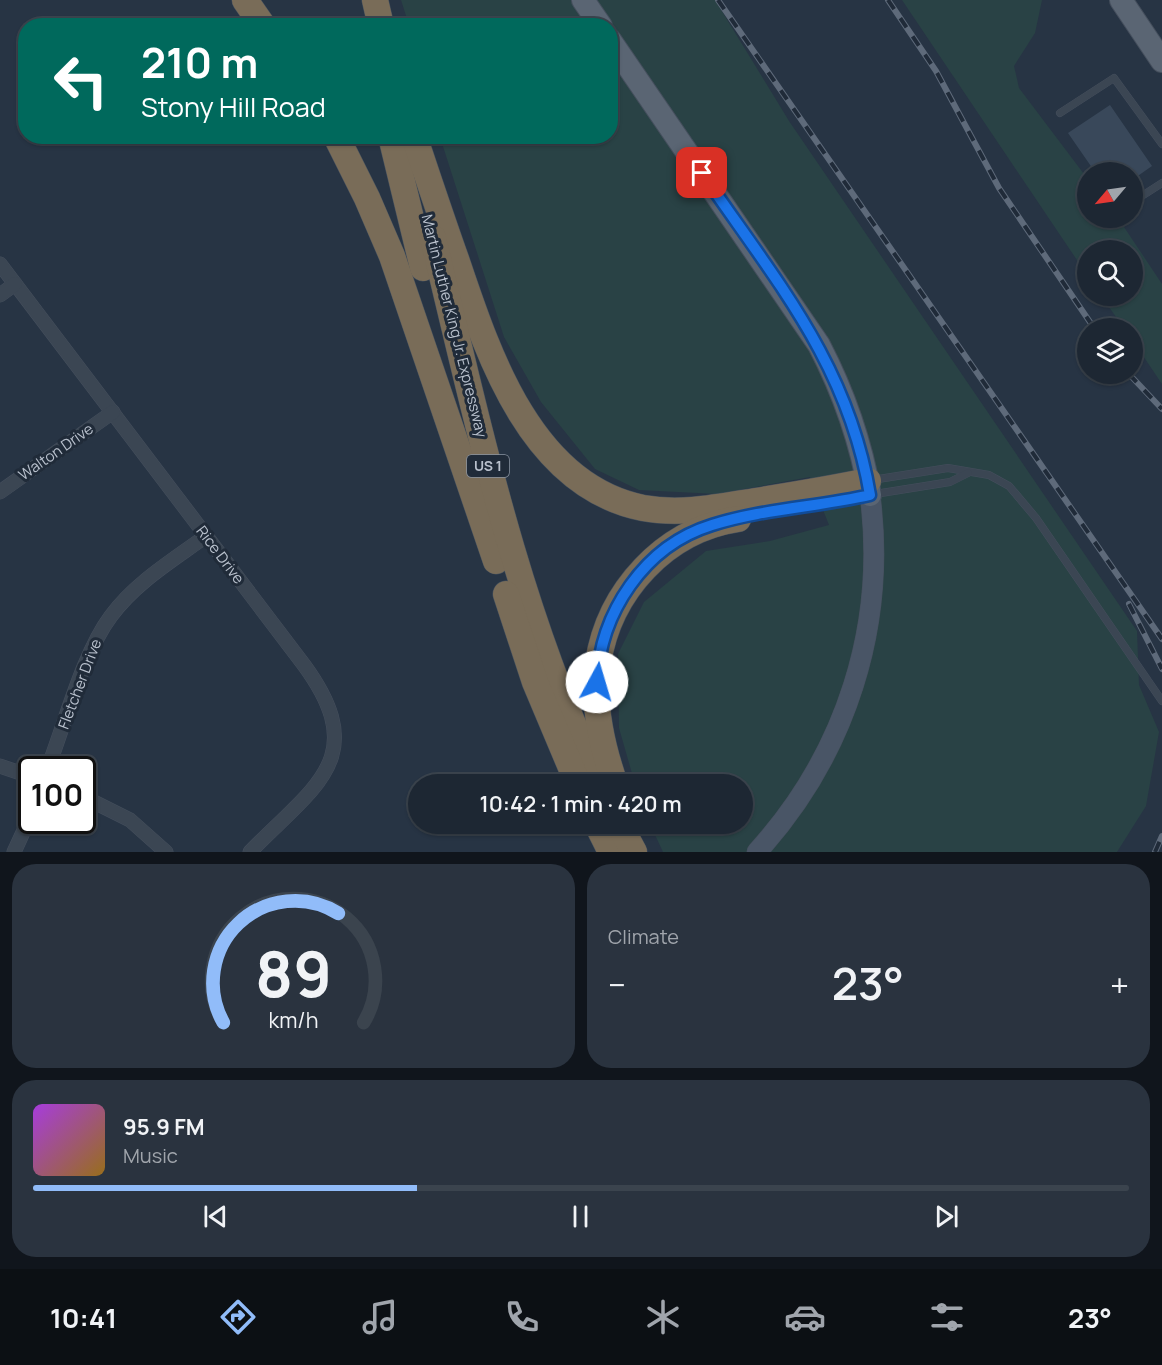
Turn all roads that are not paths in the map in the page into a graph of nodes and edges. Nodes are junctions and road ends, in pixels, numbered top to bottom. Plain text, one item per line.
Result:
1 (245, 0) edge
2 (358, 0) edge
3 (375, 0) edge
4 (583, 0) edge
5 (1121, 0) edge
6 (257, 18) edge
7 (362, 18) edge
8 (379, 18) edge
9 (595, 18) edge
10 (618, 51) edge
11 (1162, 61) edge
12 (1060, 113) dead end
13 (340, 144) edge
14 (393, 144) edge
15 (410, 144) edge
16 (417, 144) edge
17 (1162, 144) edge
18 (1162, 183) edge
19 (1143, 195) edge
20 (0, 264) edge
21 (15, 284) junction
22 (0, 295) edge
23 (112, 412) junction
24 (968, 473) junction
25 (869, 488) junction
26 (0, 492) edge
27 (206, 536) junction
28 (496, 561) junction
29 (1162, 701) edge
30 (52, 756) edge
31 (0, 765) edge
32 (18, 772) edge
33 (574, 774) edge
34 (596, 774) edge
35 (613, 774) edge
36 (96, 803) edge
37 (22, 834) edge
38 (602, 834) edge
39 (624, 834) edge
40 (635, 834) edge
41 (14, 852) edge
42 (166, 852) edge
43 (250, 852) edge
44 (611, 852) edge
45 (634, 852) edge
46 (642, 852) edge
47 (757, 852) edge

1 - 6 highway
2 - 7 highway
3 - 8 highway
4 - 9 main road
5 - 11 main road
10 - 25 main road
12 - 17 lane
13 - 28 highway
14 - 28 highway, Martin Luther King Jr. Expressway / US 1
15 - 34 highway, Martin Luther King Jr. Expressway / US 1
16 - 25 highway
18 - 19 lane
20 - 21 street, Rice Drive
21 - 22 street
21 - 23 street, Rice Drive
23 - 26 street, Walton Drive
23 - 27 street, Rice Drive
24 - 25 lane
24 - 25 lane
24 - 29 lane
25 - 35 highway
25 - 47 street
27 - 30 street, Fletcher Drive
27 - 43 street, Rice Drive
28 - 33 highway, Martin Luther King Jr. Expressway / US 1
31 - 32 street
36 - 42 street
37 - 41 street
38 - 44 highway
39 - 45 highway
40 - 46 highway

